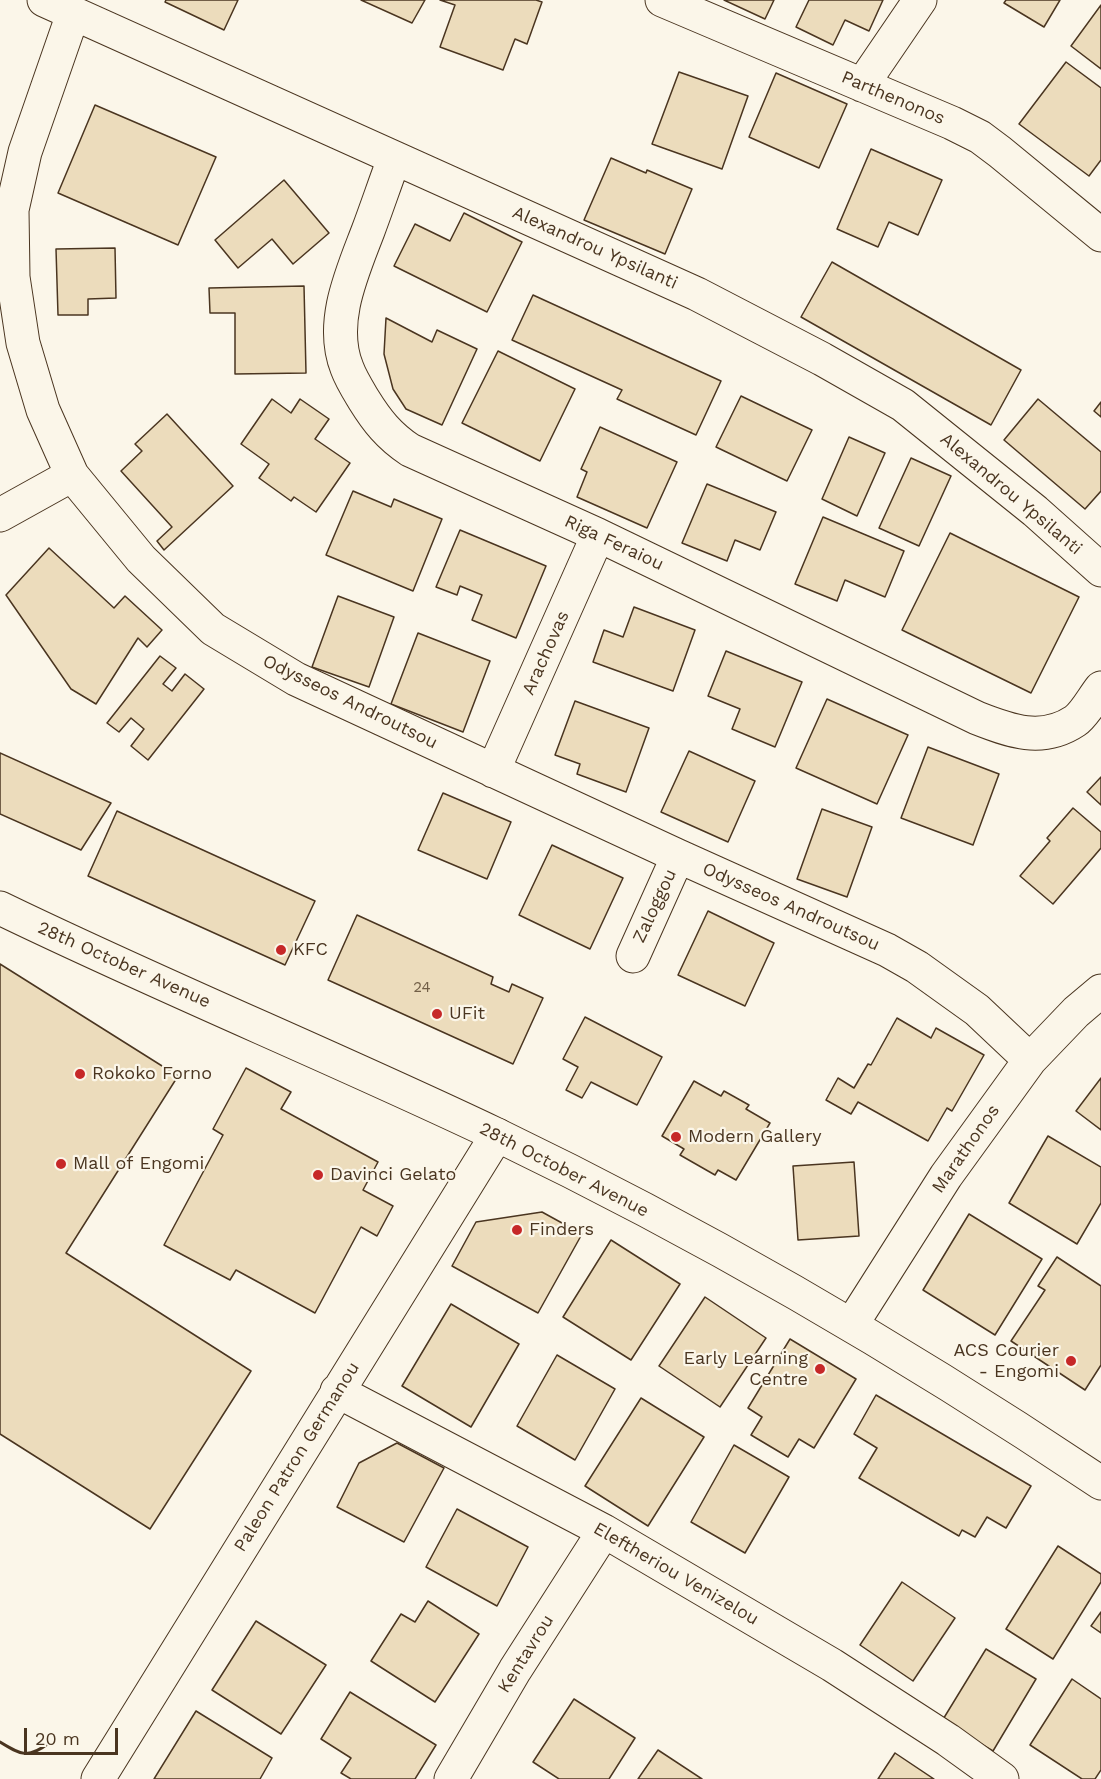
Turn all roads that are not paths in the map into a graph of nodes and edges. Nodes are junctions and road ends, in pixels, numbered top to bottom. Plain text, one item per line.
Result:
1 (44, 0) edge
2 (662, 0) edge
3 (920, 0) edge
4 (73, 14) junction
5 (862, 85) junction
6 (394, 159) junction
7 (1099, 228) edge
8 (72, 475) junction
9 (0, 515) edge
10 (598, 535) junction
11 (1101, 570) edge
12 (1101, 688) edge
13 (493, 771) junction
14 (678, 856) junction
15 (0, 908) edge
16 (633, 956) dead end
17 (1101, 990) edge
18 (1030, 1060) junction
19 (497, 1135) junction
20 (852, 1324) junction
21 (337, 1391) junction
22 (1101, 1483) edge
23 (604, 1531) junction
24 (460, 1776) edge
25 (98, 1779) edge
26 (1002, 1779) edge

1 - 4 street, Alexandrou Ypsilanti
2 - 5 street, Parthenonos
3 - 5 street
4 - 6 street, Alexandrou Ypsilanti
4 - 8 street, Odysseos Androutsou
5 - 7 street, Parthenonos
6 - 10 street, Riga Feraiou
6 - 11 street, Alexandrou Ypsilanti
8 - 9 street
8 - 13 street, Odysseos Androutsou
10 - 12 street, Riga Feraiou
10 - 13 street, Arachovas
13 - 14 street, Odysseos Androutsou
14 - 16 street, Zaloggou
14 - 18 street, Odysseos Androutsou
15 - 19 street, 28th October Avenue
17 - 18 street, Marathonos
18 - 20 street, Marathonos
19 - 20 street, 28th October Avenue
19 - 21 street, Paleon Patron Germanou
20 - 22 street, 28th October Avenue
21 - 23 street, Eleftheriou Venizelou
21 - 25 street, Paleon Patron Germanou
23 - 24 street, Kentavrou
23 - 26 street, Eleftheriou Venizelou

